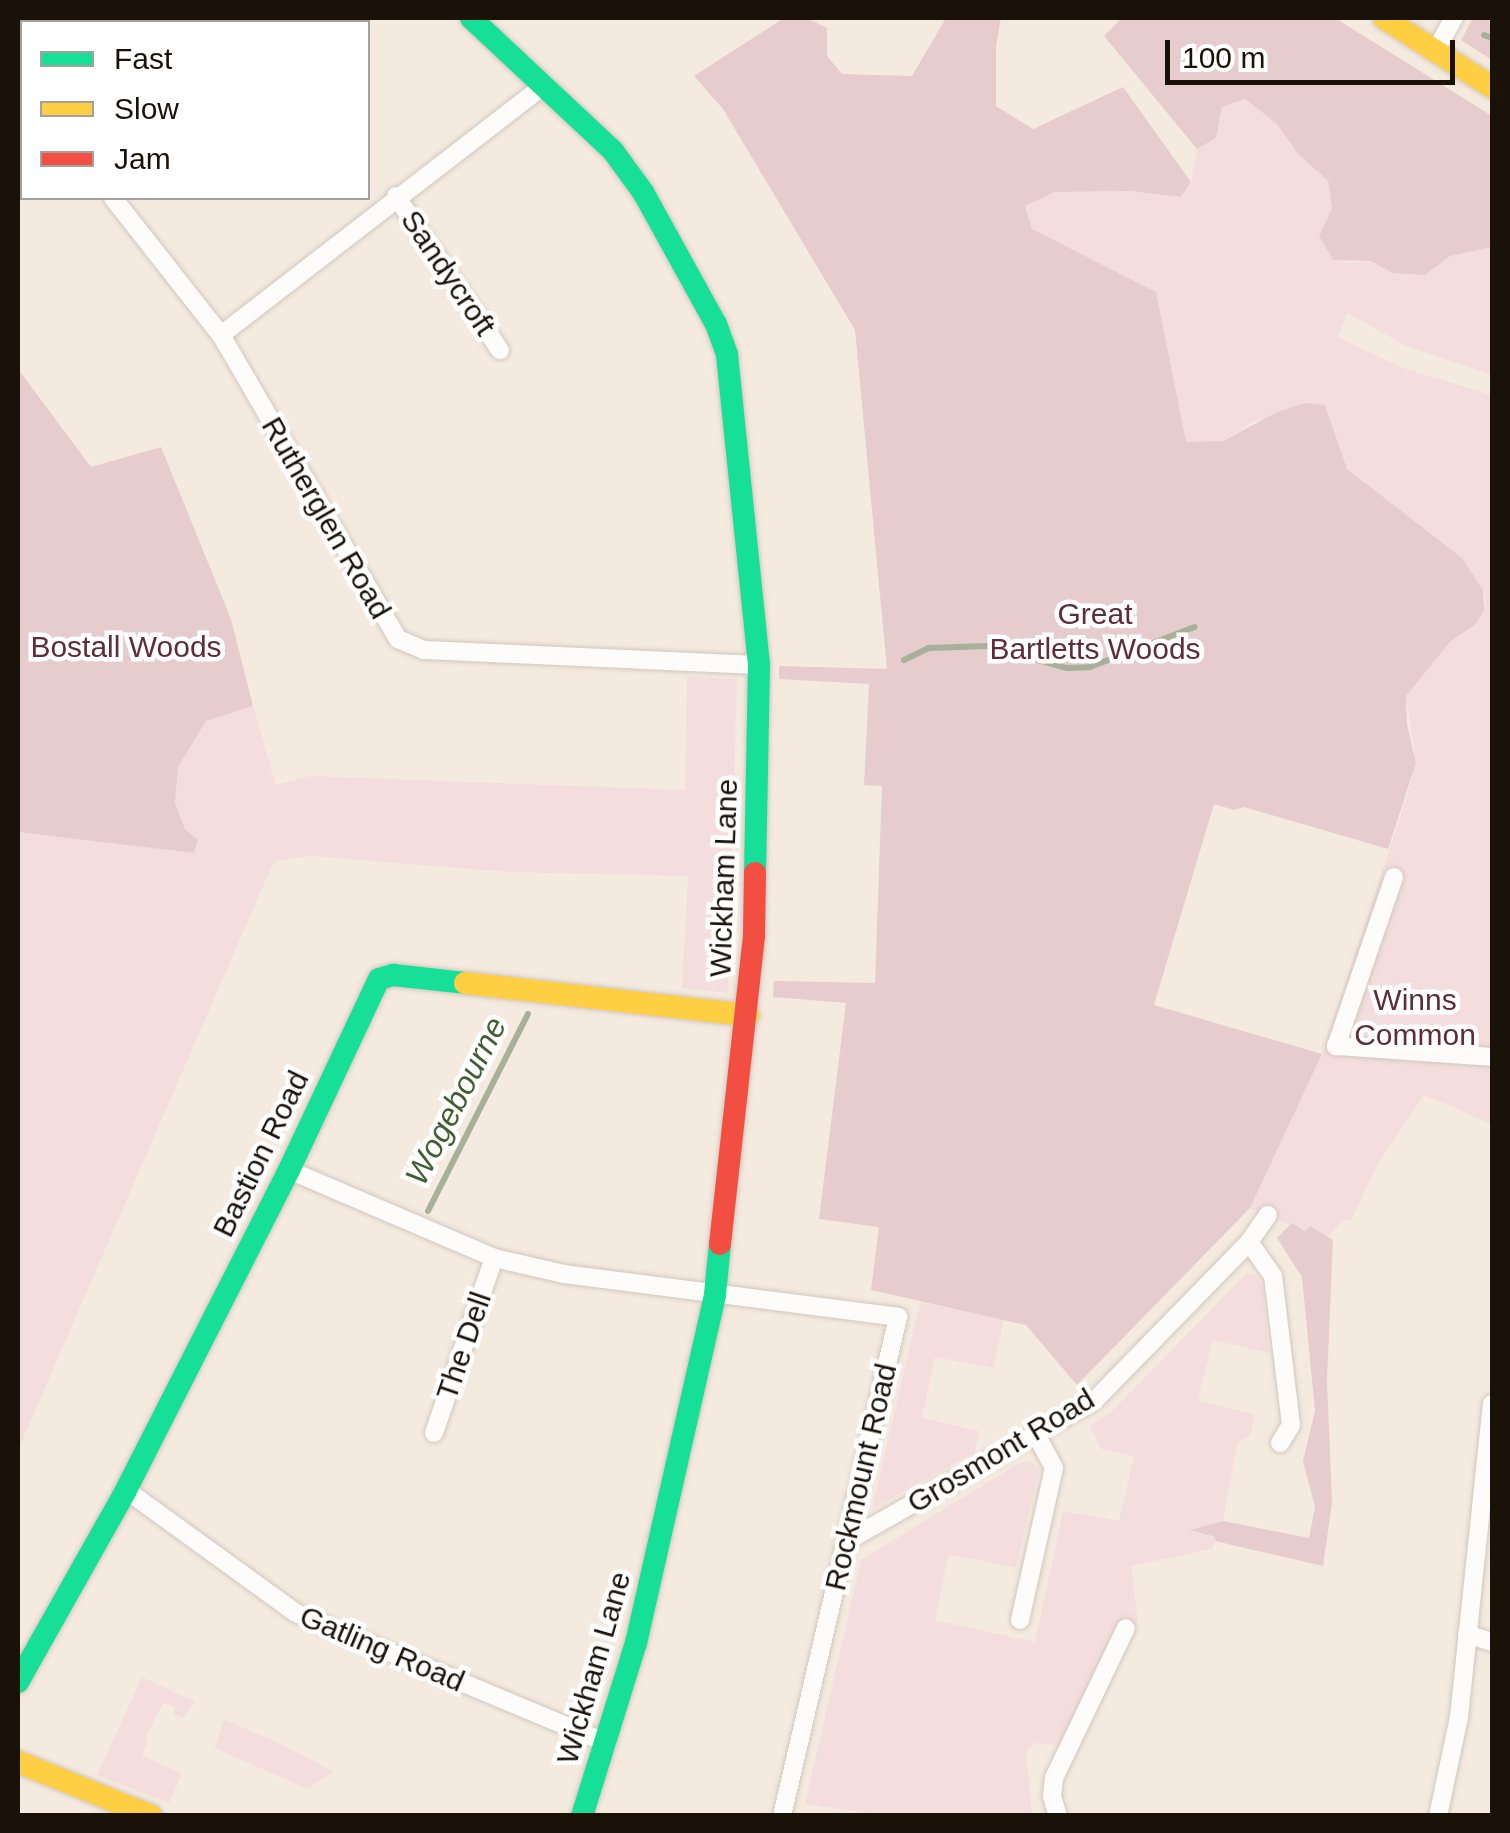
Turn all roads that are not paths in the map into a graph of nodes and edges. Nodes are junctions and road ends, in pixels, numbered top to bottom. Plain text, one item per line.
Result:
1 (472, 18) edge
2 (1384, 18) edge
3 (1454, 18) edge
4 (1436, 50) junction
5 (545, 86) junction
6 (1492, 87) edge
7 (396, 196) junction
8 (115, 200) edge
9 (221, 335) junction
10 (500, 350) dead end
11 (759, 665) junction
12 (1394, 876) dead end
13 (748, 1015) junction
14 (1492, 1056) edge
15 (289, 1170) junction
16 (1268, 1216) dead end
17 (1248, 1242) junction
18 (494, 1258) junction
19 (715, 1294) junction
20 (1492, 1404) edge
21 (434, 1433) dead end
22 (1036, 1434) junction
23 (1280, 1443) dead end
24 (126, 1490) junction
25 (847, 1541) junction
26 (1020, 1620) dead end
27 (1126, 1628) dead end
28 (1467, 1634) junction
29 (1492, 1642) edge
30 (18, 1682) edge
31 (606, 1744) junction
32 (18, 1762) edge
33 (152, 1816) edge
34 (582, 1816) edge
35 (782, 1816) edge
36 (1058, 1816) edge
37 (1438, 1816) edge

1 - 5 main road, Wickham Lane
2 - 4 main road
3 - 4 street
4 - 6 main road
5 - 7 street
5 - 11 main road, Wickham Lane
7 - 9 street
7 - 10 street, Sandycroft
8 - 9 street, Rutherglen Road
9 - 11 street, Rutherglen Road
11 - 13 main road, Wickham Lane
12 - 14 street
13 - 15 main road, Bastion Road
13 - 19 main road, Wickham Lane
15 - 18 street
15 - 24 main road, Bastion Road
16 - 17 street, Grosmont Road
17 - 22 street, Grosmont Road
17 - 23 street
18 - 19 street
18 - 21 street, The Dell
19 - 25 street, Rockmount Road
19 - 31 main road, Wickham Lane
20 - 28 street
22 - 25 street, Grosmont Road
22 - 26 street
24 - 30 main road, Bastion Road
24 - 31 street, Gatling Road
25 - 35 street, Rockmount Road
27 - 36 street
28 - 29 street
28 - 37 street
31 - 34 main road, Wickham Lane
32 - 33 main road

